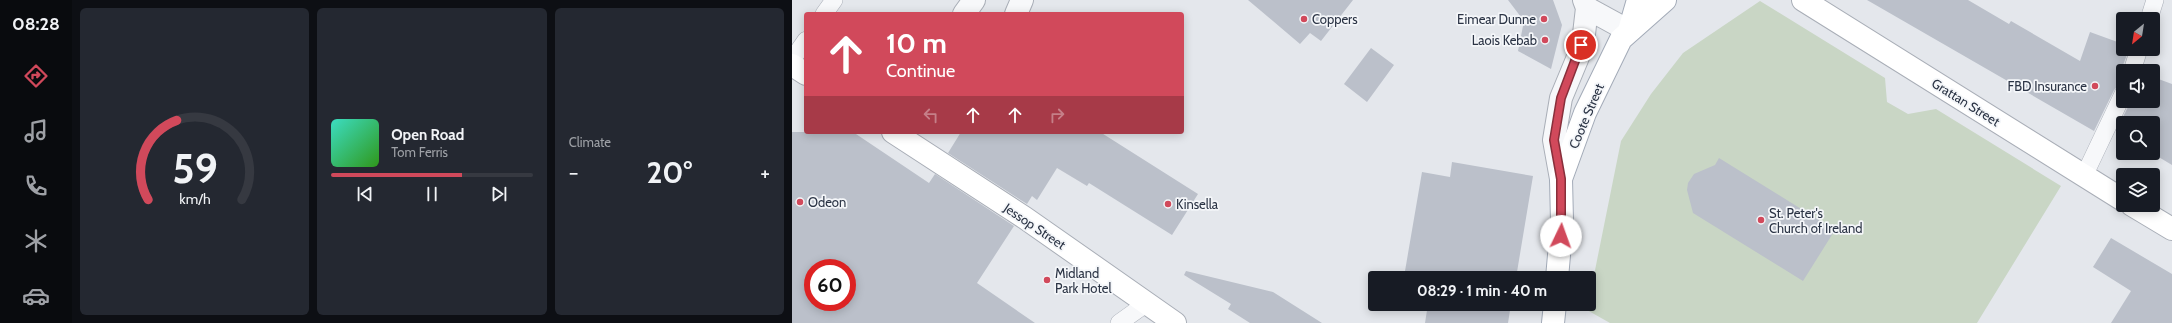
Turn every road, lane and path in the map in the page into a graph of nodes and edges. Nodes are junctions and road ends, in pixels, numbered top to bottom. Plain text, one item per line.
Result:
1 (834, 0) edge
2 (974, 0) edge
3 (1022, 0) edge
4 (1638, 0) edge
5 (1665, 0) edge
6 (2155, 0) edge
7 (1807, 1) edge
8 (1586, 4) edge
9 (825, 12) edge
10 (965, 12) edge
11 (1017, 12) edge
12 (2151, 12) edge
13 (1629, 31) junction
14 (804, 43) edge
15 (792, 60) edge
16 (792, 64) edge
17 (804, 73) edge
18 (2116, 108) edge
19 (907, 136) edge
20 (2084, 176) junction
21 (1561, 179) junction
22 (2116, 196) edge
23 (2144, 212) edge
24 (2172, 229) edge
25 (1558, 271) edge
26 (1147, 303) junction
27 (1554, 311) edge
28 (1119, 323) edge
29 (1175, 323) edge
30 (1553, 323) edge

1 - 9 lane
2 - 10 street
3 - 11 street
4 - 13 main road, Coote Street
5 - 13 main road, Coote Street
6 - 12 lane
7 - 20 main road, Grattan Street
8 - 13 street
8 - 21 street
13 - 21 main road, Coote Street
14 - 15 lane
16 - 17 main road
18 - 20 lane
19 - 26 main road, Jessop Street
20 - 22 main road, Grattan Street
21 - 25 main road, Coote Street
23 - 24 main road
26 - 28 lane
26 - 29 main road, Jessop Street
27 - 30 main road

